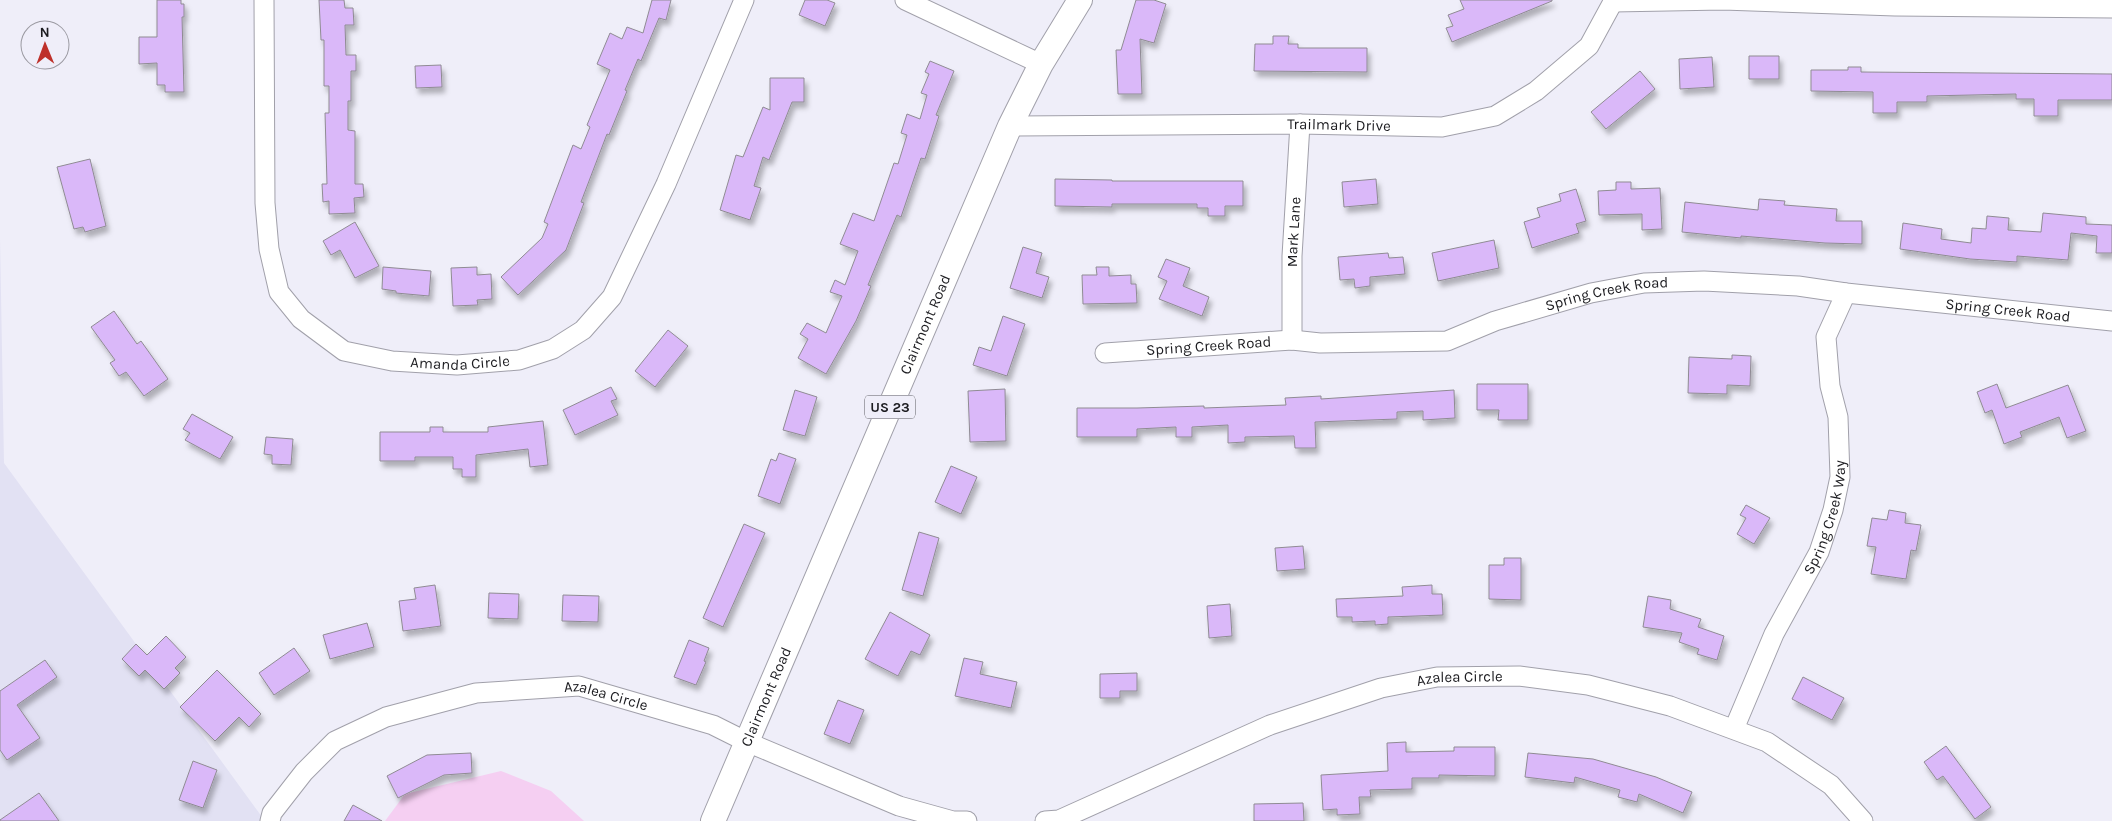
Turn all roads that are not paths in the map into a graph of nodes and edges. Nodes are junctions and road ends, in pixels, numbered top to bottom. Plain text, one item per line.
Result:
1 (264, 0) edge
2 (744, 0) edge
3 (905, 0) edge
4 (1080, 0) edge
5 (1723, 0) edge
6 (1614, 1) edge
7 (2112, 8) edge
8 (1041, 64) junction
9 (1300, 124) junction
10 (1010, 126) junction
11 (1846, 293) junction
12 (2112, 321) edge
13 (1292, 340) junction
14 (1105, 353) dead end
15 (1734, 729) junction
16 (747, 742) junction
17 (270, 821) edge
18 (713, 821) edge
19 (967, 821) edge
20 (1045, 821) edge
21 (1863, 821) edge

1 - 2 street, Amanda Circle
3 - 8 street
4 - 8 main road, Clairmont Road / US 23
5 - 6 street
5 - 7 street
6 - 9 street, Trailmark Drive
8 - 10 main road, Clairmont Road / US 23
9 - 10 street, Trailmark Drive
9 - 13 street, Mark Lane
10 - 16 main road, Clairmont Road / US 23
11 - 12 street, Spring Creek Road
11 - 13 street, Spring Creek Road
11 - 15 street, Spring Creek Way
13 - 14 street, Spring Creek Road
15 - 20 street, Azalea Circle
15 - 21 street, Azalea Circle
16 - 17 street, Azalea Circle
16 - 18 main road, Clairmont Road / US 23
16 - 19 street, Azalea Circle

